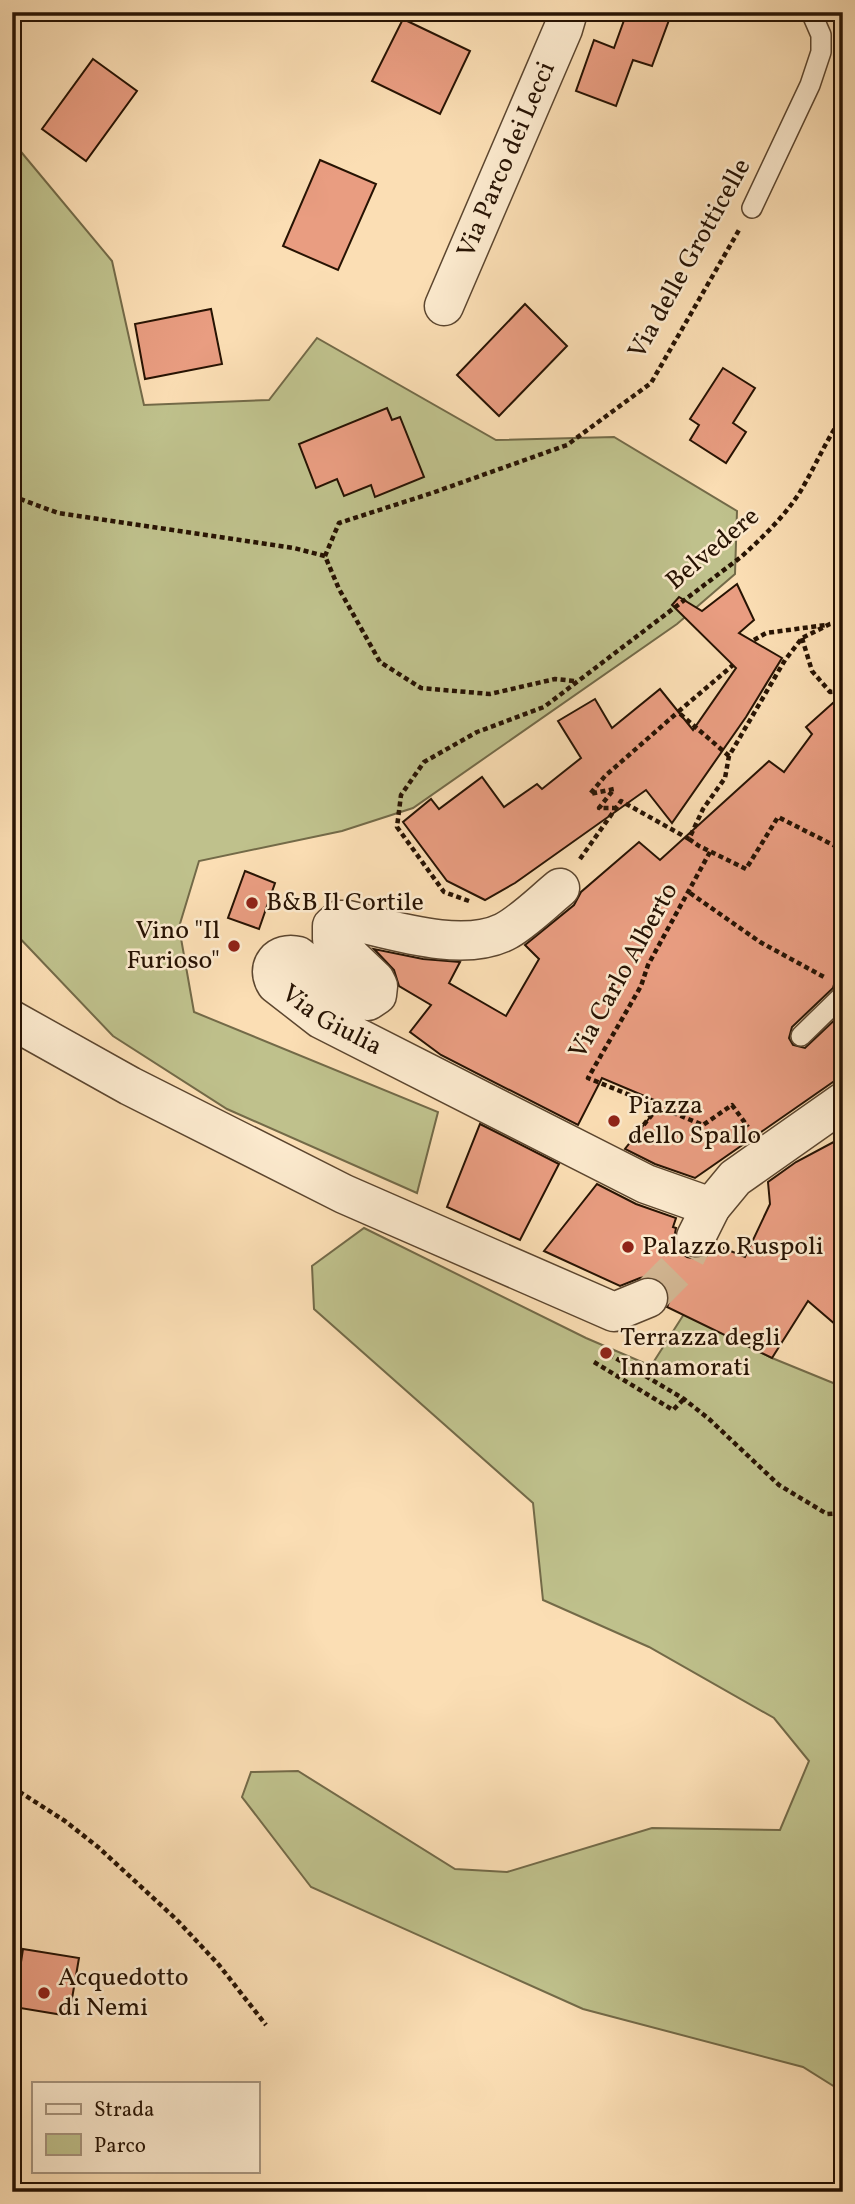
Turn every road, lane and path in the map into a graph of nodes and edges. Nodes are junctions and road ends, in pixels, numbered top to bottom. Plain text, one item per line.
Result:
1 (568, 12) edge
2 (811, 12) edge
3 (752, 208) joint
4 (444, 306) dead end
5 (843, 416) edge
6 (12, 496) edge
7 (325, 556) junction
8 (843, 621) edge
9 (830, 624) junction
10 (802, 638) junction
11 (754, 640) dead end
12 (733, 665) dead end
13 (575, 681) junction
14 (843, 691) edge
15 (678, 712) junction
16 (729, 755) junction
17 (617, 808) junction
18 (689, 839) junction
19 (591, 844) dead end
20 (843, 850) edge
21 (710, 852) junction
22 (560, 888) dead end
23 (690, 893) junction
24 (480, 905) dead end
25 (825, 978) dead end
26 (843, 995) edge
27 (12, 1020) edge
28 (801, 1036) dead end
29 (843, 1101) edge
30 (767, 1153) junction
31 (642, 1301) tunnel mouth
32 (594, 1362) dead end
33 (643, 1374) dead end
34 (684, 1399) junction
35 (843, 1513) edge
36 (12, 1787) edge
37 (266, 2025) dead end

1 - 4 street, Via Parco dei Lecci
2 - 3 lane, Via delle Grotticelle
3 - 7 path, Via delle Grotticelle
5 - 13 path, Belvedere
6 - 7 path
7 - 13 path
8 - 9 path
9 - 10 path
9 - 11 path
10 - 14 path
10 - 16 path
12 - 15 path
13 - 24 path, Belvedere
15 - 16 path
15 - 17 path
16 - 18 path
17 - 18 path
17 - 19 path
18 - 21 path
20 - 21 path
21 - 23 path, Via Carlo Alberto
22 - 30 street, Via Giulia
23 - 25 path
23 - 30 path, Via Carlo Alberto
26 - 28 lane
27 - 31 street
29 - 30 street
32 - 34 path
33 - 34 path
34 - 35 path
36 - 37 path

